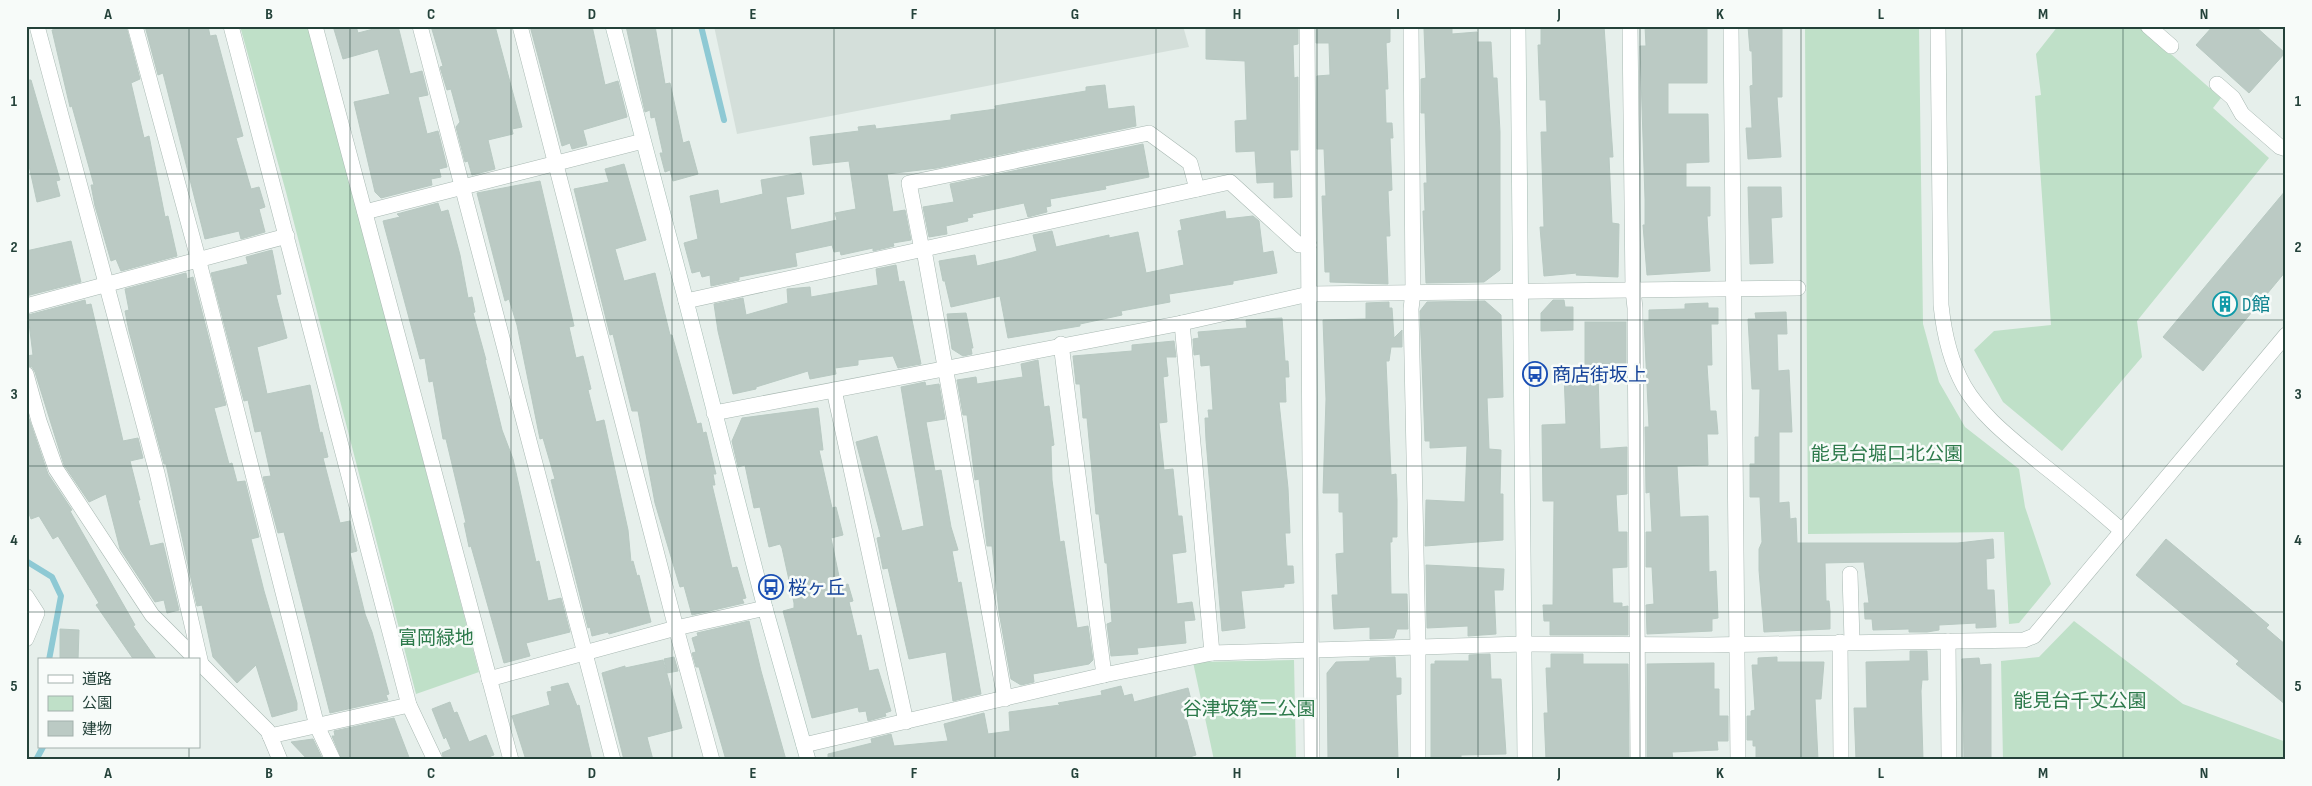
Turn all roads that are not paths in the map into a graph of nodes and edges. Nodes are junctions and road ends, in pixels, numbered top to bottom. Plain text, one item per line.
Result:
1 (37, 26) edge
2 (135, 26) edge
3 (231, 26) edge
4 (315, 26) edge
5 (420, 26) edge
6 (520, 26) edge
7 (613, 26) edge
8 (1307, 26) edge
9 (1411, 26) edge
10 (1518, 26) edge
11 (1630, 26) edge
12 (1731, 26) edge
13 (1938, 26) edge
14 (2148, 26) edge
15 (2171, 46) dead end
16 (2217, 84) dead end
17 (642, 141) junction
18 (2286, 149) edge
19 (556, 163) junction
20 (462, 187) junction
21 (1197, 189) junction
22 (365, 212) junction
23 (287, 236) junction
24 (1308, 244) junction
25 (923, 250) junction
26 (198, 258) junction
27 (106, 284) junction
28 (1734, 288) junction
29 (1798, 288) dead end
30 (1633, 290) junction
31 (1413, 292) junction
32 (1522, 292) junction
33 (1310, 294) junction
34 (686, 301) junction
35 (26, 306) edge
36 (1182, 323) junction
37 (2286, 335) edge
38 (1061, 344) junction
39 (946, 366) junction
40 (26, 374) edge
41 (834, 390) junction
42 (714, 413) junction
43 (2122, 531) junction
44 (1850, 574) dead end
45 (26, 596) edge
46 (765, 608) junction
47 (676, 628) junction
48 (26, 639) edge
49 (1846, 642) junction
50 (1948, 642) junction
51 (1636, 643) junction
52 (1525, 644) junction
53 (1738, 644) junction
54 (1418, 649) junction
55 (1312, 650) junction
56 (586, 654) junction
57 (1212, 654) junction
58 (195, 658) edge
59 (198, 658) edge
60 (200, 663) edge
61 (1104, 675) junction
62 (489, 679) junction
63 (1005, 699) junction
64 (409, 705) junction
65 (906, 722) junction
66 (317, 726) junction
67 (270, 736) junction
68 (806, 752) edge
69 (280, 760) edge
70 (333, 760) edge
71 (435, 760) edge
72 (511, 760) edge
73 (613, 760) edge
74 (712, 760) edge
75 (1312, 760) edge
76 (1418, 760) edge
77 (1525, 760) edge
78 (1638, 760) edge
79 (1738, 760) edge
80 (1841, 760) edge
81 (1949, 760) edge

1 - 27 street
2 - 26 street
3 - 23 street
4 - 22 street
5 - 20 street
6 - 19 street
7 - 17 street
8 - 24 street
9 - 31 street
10 - 32 street
11 - 30 street
12 - 28 street
13 - 43 street
14 - 15 street
16 - 18 street
17 - 19 street
17 - 34 street
19 - 20 street
19 - 47 street
20 - 22 street
20 - 56 street
21 - 24 street
21 - 25 street
21 - 25 street
22 - 62 street
23 - 26 street
23 - 64 street
24 - 33 street
25 - 34 street
25 - 39 street
26 - 27 street
26 - 66 street
27 - 35 street
27 - 59 street
28 - 29 street
28 - 30 street
28 - 53 street
30 - 32 street
30 - 51 street
31 - 32 street
31 - 33 street
31 - 54 street
32 - 52 street
33 - 36 street
33 - 55 street
34 - 42 street
36 - 38 street
36 - 57 street
37 - 43 street
38 - 39 street
38 - 61 street
39 - 41 street
39 - 63 street
40 - 58 street
41 - 42 street
41 - 65 street
42 - 46 street
43 - 50 street
44 - 49 street
45 - 48 street
46 - 47 street
46 - 68 street
47 - 56 street
47 - 74 street
49 - 50 street
49 - 53 street
49 - 80 street
50 - 81 street
51 - 52 street
51 - 53 street
51 - 78 street
52 - 54 street
52 - 77 street
53 - 79 street
54 - 55 street
54 - 76 street
55 - 57 street
55 - 75 street
56 - 62 street
56 - 73 street
57 - 61 street
60 - 67 street
61 - 63 street
62 - 72 street
63 - 65 street
64 - 66 street
64 - 71 street
65 - 68 street
66 - 67 street
66 - 70 street
67 - 69 street

